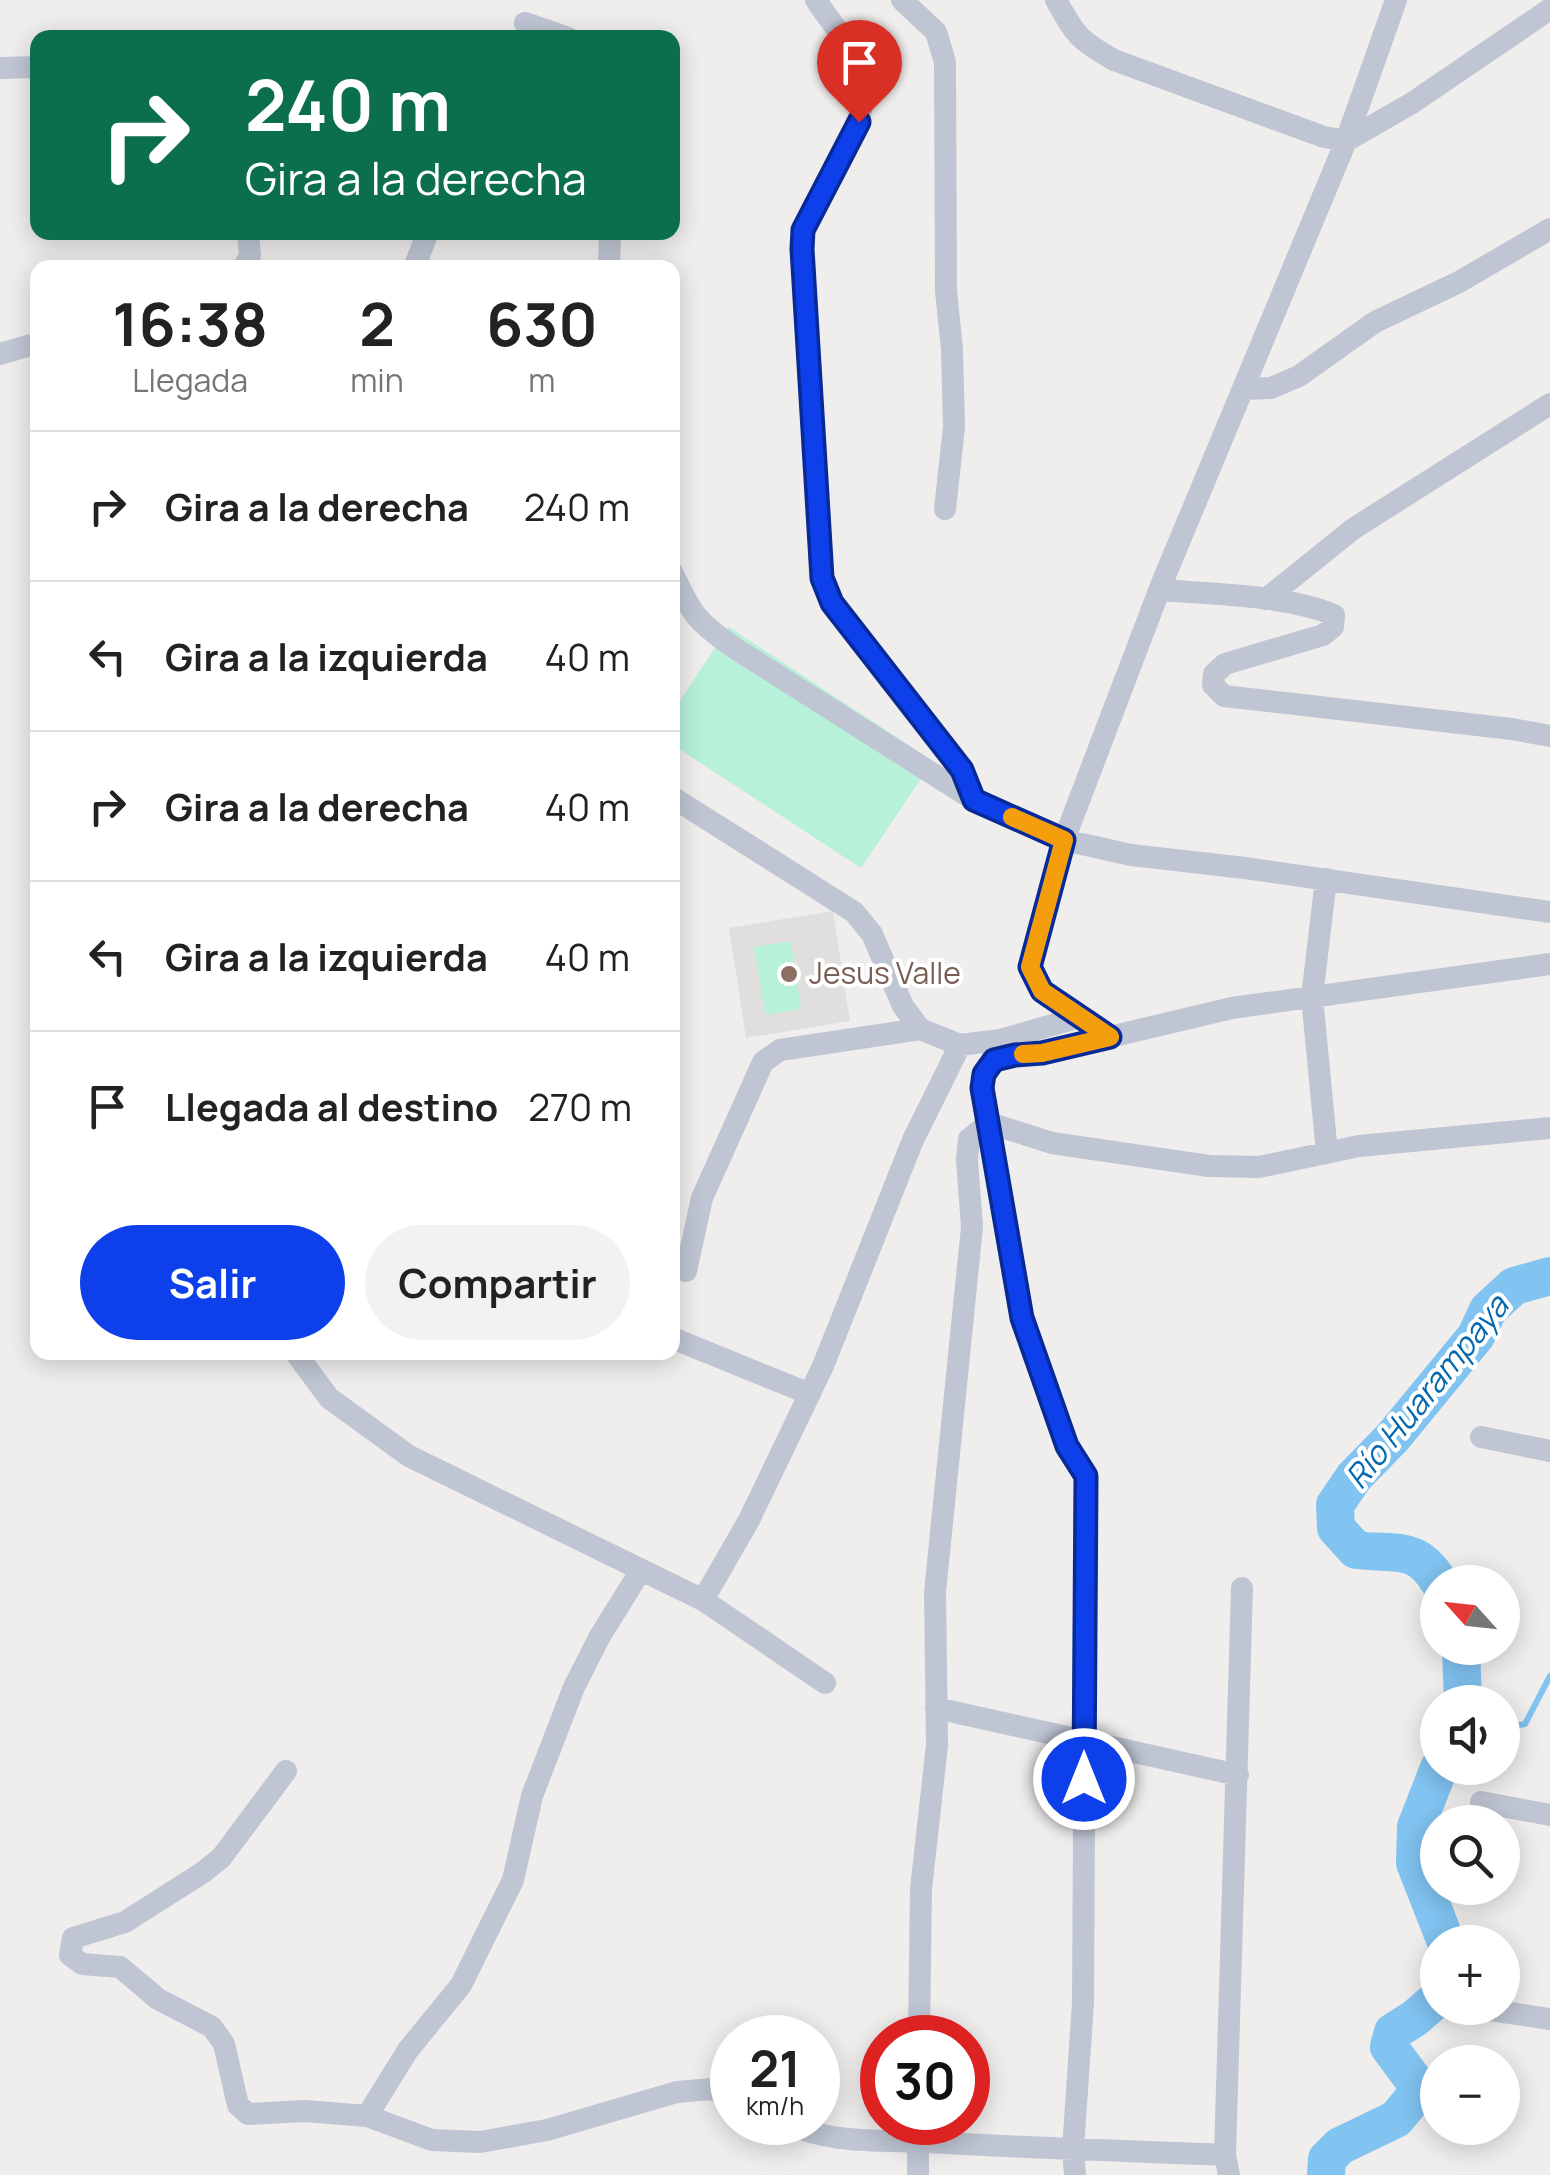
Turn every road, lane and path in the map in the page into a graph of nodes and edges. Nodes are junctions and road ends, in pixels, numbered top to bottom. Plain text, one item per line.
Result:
1 (816, 0) edge
2 (902, 0) edge
3 (1056, 0) edge
4 (1396, 0) edge
5 (1550, 9) edge
6 (525, 24) dead end
7 (543, 30) edge
8 (30, 67) edge
9 (0, 68) edge
10 (1346, 142) junction
11 (1550, 229) edge
12 (30, 345) edge
13 (0, 354) edge
14 (1243, 388) junction
15 (1550, 404) edge
16 (945, 510) dead end
17 (680, 589) edge
18 (1160, 590) junction
19 (1266, 600) junction
20 (1550, 736) edge
21 (974, 800) junction
22 (680, 803) edge
23 (1064, 840) junction
24 (1326, 879) junction
25 (1550, 912) edge
26 (1550, 964) edge
27 (1312, 996) junction
28 (1080, 1017) junction
29 (920, 1029) junction
30 (1110, 1037) junction
31 (960, 1046) junction
32 (988, 1123) junction
33 (1550, 1128) edge
34 (1327, 1152) junction
35 (686, 1270) dead end
36 (680, 1341) edge
37 (300, 1360) edge
38 (810, 1394) junction
39 (1480, 1437) dead end
40 (1550, 1451) edge
41 (641, 1570) junction
42 (1242, 1588) dead end
43 (702, 1600) junction
44 (825, 1683) dead end
45 (936, 1708) junction
46 (1084, 1741) junction
47 (286, 1771) dead end
48 (1238, 1775) junction
49 (1481, 1802) dead end
50 (1550, 1815) edge
51 (1520, 2014) edge
52 (919, 2015) edge
53 (1550, 2019) edge
54 (710, 2089) edge
55 (368, 2116) junction
56 (990, 2140) edge
57 (918, 2145) edge
58 (1073, 2149) junction
59 (1227, 2165) edge
60 (918, 2175) edge
61 (1075, 2175) edge

1 - 21 street
2 - 16 street
3 - 10 street
4 - 10 street
5 - 10 street
6 - 7 street
8 - 9 street
10 - 14 street
11 - 14 street
12 - 13 street
14 - 18 street
15 - 19 street
17 - 21 street
18 - 19 street
18 - 23 street
19 - 20 street
21 - 23 street
22 - 29 street
23 - 24 street
23 - 28 street
24 - 25 street
24 - 27 street
26 - 27 street
27 - 30 street
27 - 34 street
28 - 30 street
28 - 31 street
29 - 31 street
29 - 35 street
30 - 32 street
31 - 38 street
32 - 34 street
32 - 45 street
32 - 46 street
33 - 34 street
36 - 38 street
37 - 41 street
38 - 43 street
39 - 40 street
41 - 43 street
41 - 55 street
42 - 48 street
43 - 44 street
45 - 46 street
45 - 52 street
46 - 48 street
46 - 58 street
47 - 55 street
48 - 59 street
49 - 50 street
51 - 53 street
54 - 55 street
56 - 58 street
57 - 60 street
58 - 59 street
58 - 61 street

